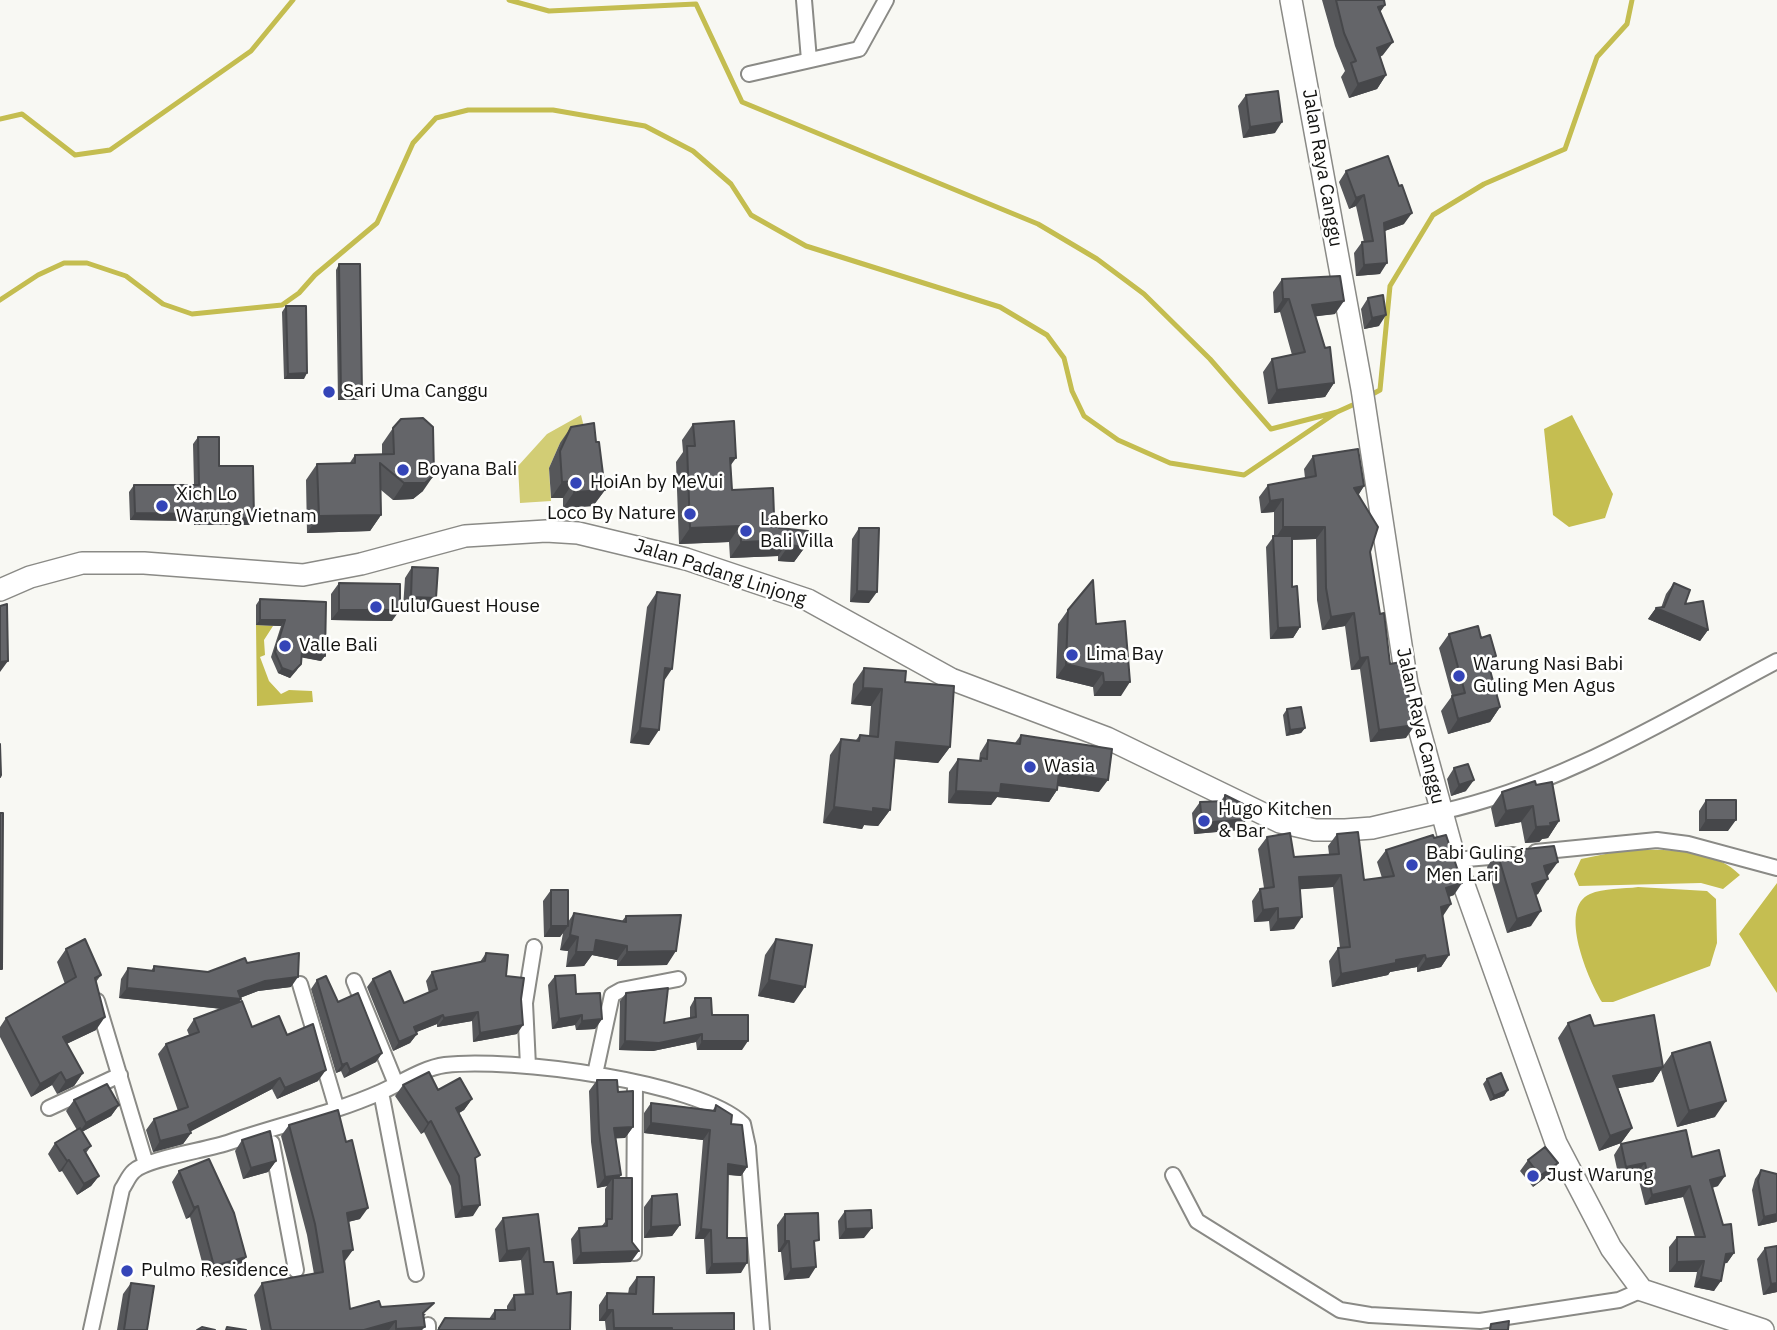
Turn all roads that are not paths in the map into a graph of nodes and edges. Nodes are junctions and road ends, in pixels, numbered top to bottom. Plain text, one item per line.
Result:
1 (804, 0) edge
2 (886, 0) edge
3 (1291, 0) edge
4 (809, 60) junction
5 (749, 74) dead end
6 (0, 590) edge
7 (1777, 661) edge
8 (1440, 812) junction
9 (1455, 860) junction
10 (1777, 868) edge
11 (534, 947) dead end
12 (678, 979) dead end
13 (354, 981) dead end
14 (300, 984) edge
15 (97, 999) edge
16 (528, 1066) junction
17 (595, 1074) junction
18 (120, 1075) junction
19 (396, 1084) junction
20 (635, 1084) junction
21 (381, 1092) junction
22 (336, 1107) junction
23 (49, 1108) dead end
24 (270, 1128) junction
25 (146, 1164) junction
26 (1173, 1175) dead end
27 (634, 1253) edge
28 (296, 1269) dead end
29 (416, 1274) dead end
30 (1642, 1290) junction
31 (90, 1330) edge
32 (762, 1330) edge
33 (1763, 1330) edge

1 - 4 street
2 - 4 street
3 - 8 street, Jalan Raya Canggu
4 - 5 street
6 - 8 street, Jalan Padang Linjong
7 - 8 street
8 - 9 street, Jalan Raya Canggu
9 - 10 street
9 - 30 street, Jalan Raya Canggu
11 - 16 street
12 - 17 street
13 - 19 street
14 - 22 street
15 - 18 street
16 - 17 street
16 - 19 street
17 - 20 street
18 - 23 street
18 - 25 street
19 - 21 street
20 - 27 street
20 - 32 street
21 - 22 street
21 - 29 street
22 - 24 street
24 - 25 street
24 - 28 street
25 - 31 street
26 - 30 street
30 - 33 street

